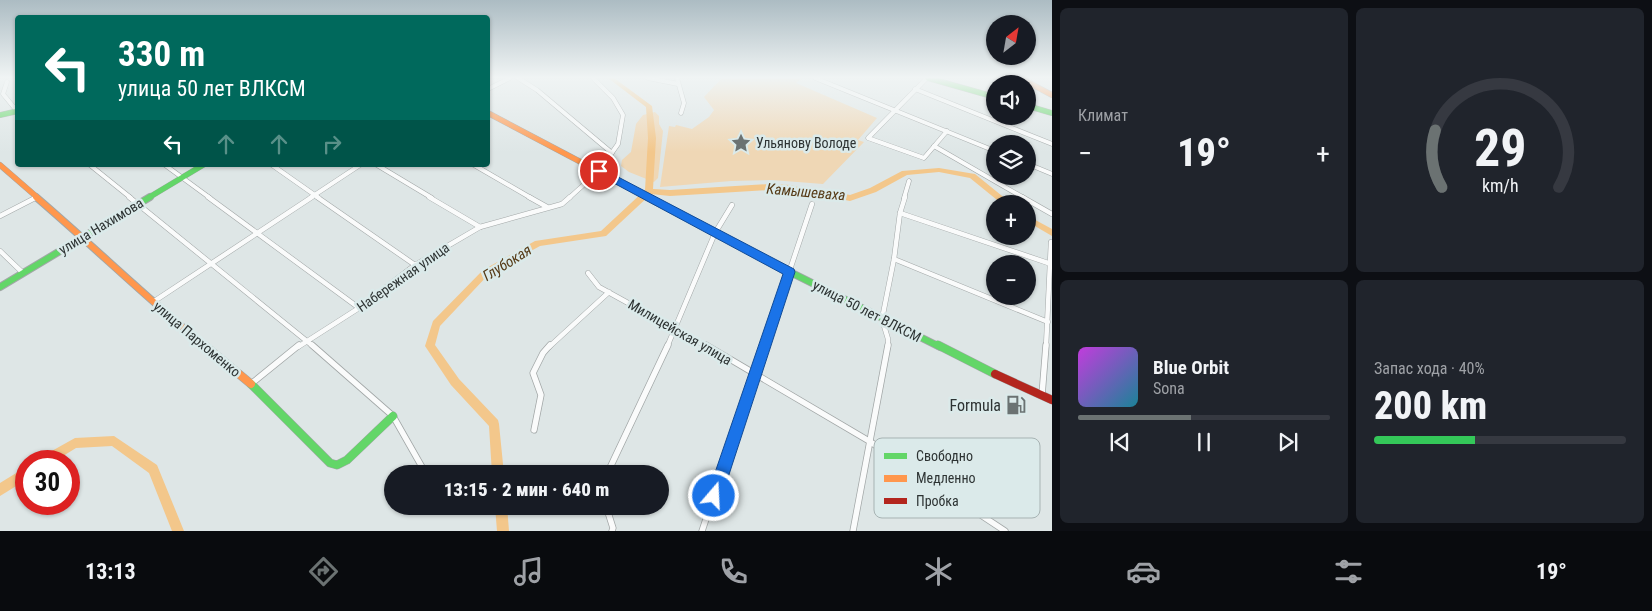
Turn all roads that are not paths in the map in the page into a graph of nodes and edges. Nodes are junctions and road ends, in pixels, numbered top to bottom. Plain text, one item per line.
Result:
1 (552, 103) edge
2 (616, 103) edge
3 (684, 103) edge
4 (876, 103) edge
5 (901, 103) edge
6 (949, 103) edge
7 (1036, 108) edge
8 (894, 110) junction
9 (15, 111) edge
10 (681, 113) dead end
11 (1052, 113) edge
12 (490, 114) edge
13 (0, 115) edge
14 (947, 131) junction
15 (1052, 144) edge
16 (934, 146) junction
17 (986, 147) edge
18 (612, 153) junction
19 (0, 165) edge
20 (92, 167) edge
21 (167, 167) edge
22 (199, 167) edge
23 (275, 167) edge
24 (357, 167) edge
25 (380, 167) edge
26 (477, 167) edge
27 (1036, 167) edge
28 (599, 171) junction
29 (1052, 174) edge
30 (181, 178) junction
31 (909, 181) dead end
32 (315, 195) junction
33 (37, 197) junction
34 (138, 204) junction
35 (812, 204) dead end
36 (732, 205) dead end
37 (547, 207) junction
38 (900, 213) junction
39 (1052, 214) edge
40 (0, 216) edge
41 (480, 227) junction
42 (257, 233) junction
43 (715, 234) junction
44 (83, 237) junction
45 (1051, 242) edge
46 (0, 251) edge
47 (894, 259) junction
48 (212, 264) junction
49 (1050, 264) junction
50 (415, 265) junction
51 (790, 272) junction
52 (588, 273) dead end
53 (22, 274) junction
54 (0, 287) edge
55 (610, 292) junction
56 (1051, 300) edge
57 (153, 303) junction
58 (359, 308) junction
59 (882, 318) junction
60 (1048, 322) junction
61 (676, 328) junction
62 (306, 340) junction
63 (756, 375) junction
64 (251, 384) junction
65 (1042, 395) junction
66 (1052, 400) edge
67 (393, 416) junction
68 (534, 430) dead end
69 (869, 441) junction
70 (874, 444) edge
71 (421, 465) edge
72 (611, 465) edge
73 (609, 515) edge
74 (983, 518) edge
75 (999, 529) edge
76 (612, 531) edge
77 (702, 531) edge
78 (853, 531) edge
79 (1005, 531) edge

1 - 18 street
2 - 18 street, Набережная улица
3 - 10 street
4 - 8 street
5 - 8 street
6 - 15 street
7 - 11 street
8 - 14 street
8 - 16 street
9 - 13 street
12 - 28 street, улица 50 лет ВЛКСМ
14 - 16 street
14 - 17 street
16 - 39 street
18 - 28 street, Набережная улица
19 - 33 street, улица Пархоменко
20 - 34 street
21 - 30 street
22 - 30 street, улица Нахимова
23 - 32 street
24 - 32 street
25 - 41 street
26 - 37 street
27 - 29 street
28 - 37 street, Набережная улица
28 - 43 street, улица 50 лет ВЛКСМ
30 - 34 street, улица Нахимова
30 - 42 street
31 - 38 street
32 - 42 street
32 - 50 street
33 - 40 street
33 - 44 street, улица Пархоменко
34 - 44 street, улица Нахимова
34 - 48 street
35 - 51 street
36 - 43 street
37 - 41 street, Набережная улица
38 - 47 street
38 - 49 street
41 - 50 street, Набережная улица
42 - 48 street
42 - 58 street
43 - 51 street, улица 50 лет ВЛКСМ
43 - 61 street
44 - 53 street, улица Нахимова
44 - 57 street, улица Пархоменко
45 - 49 street
46 - 53 street
47 - 59 street
47 - 60 street
48 - 57 street
48 - 62 street
49 - 56 street
50 - 58 street, Набережная улица
51 - 59 street, улица 50 лет ВЛКСМ
51 - 63 street
52 - 55 street, Милицейская улица
53 - 54 street, улица Нахимова
55 - 61 street, Милицейская улица
55 - 68 street
56 - 60 street
57 - 64 street, улица Пархоменко
58 - 62 street, Набережная улица
59 - 65 street, улица 50 лет ВЛКСМ
59 - 69 street
60 - 65 street
61 - 63 street, Милицейская улица
61 - 72 street
62 - 64 street, Набережная улица
62 - 67 street
63 - 69 street, Милицейская улица
63 - 77 street
64 - 67 street, улица Пархоменко
65 - 66 street, улица 50 лет ВЛКСМ
67 - 71 street
69 - 70 street, Милицейская улица
69 - 78 street
73 - 76 street
74 - 75 street, Милицейская улица
75 - 79 street, Милицейская улица

